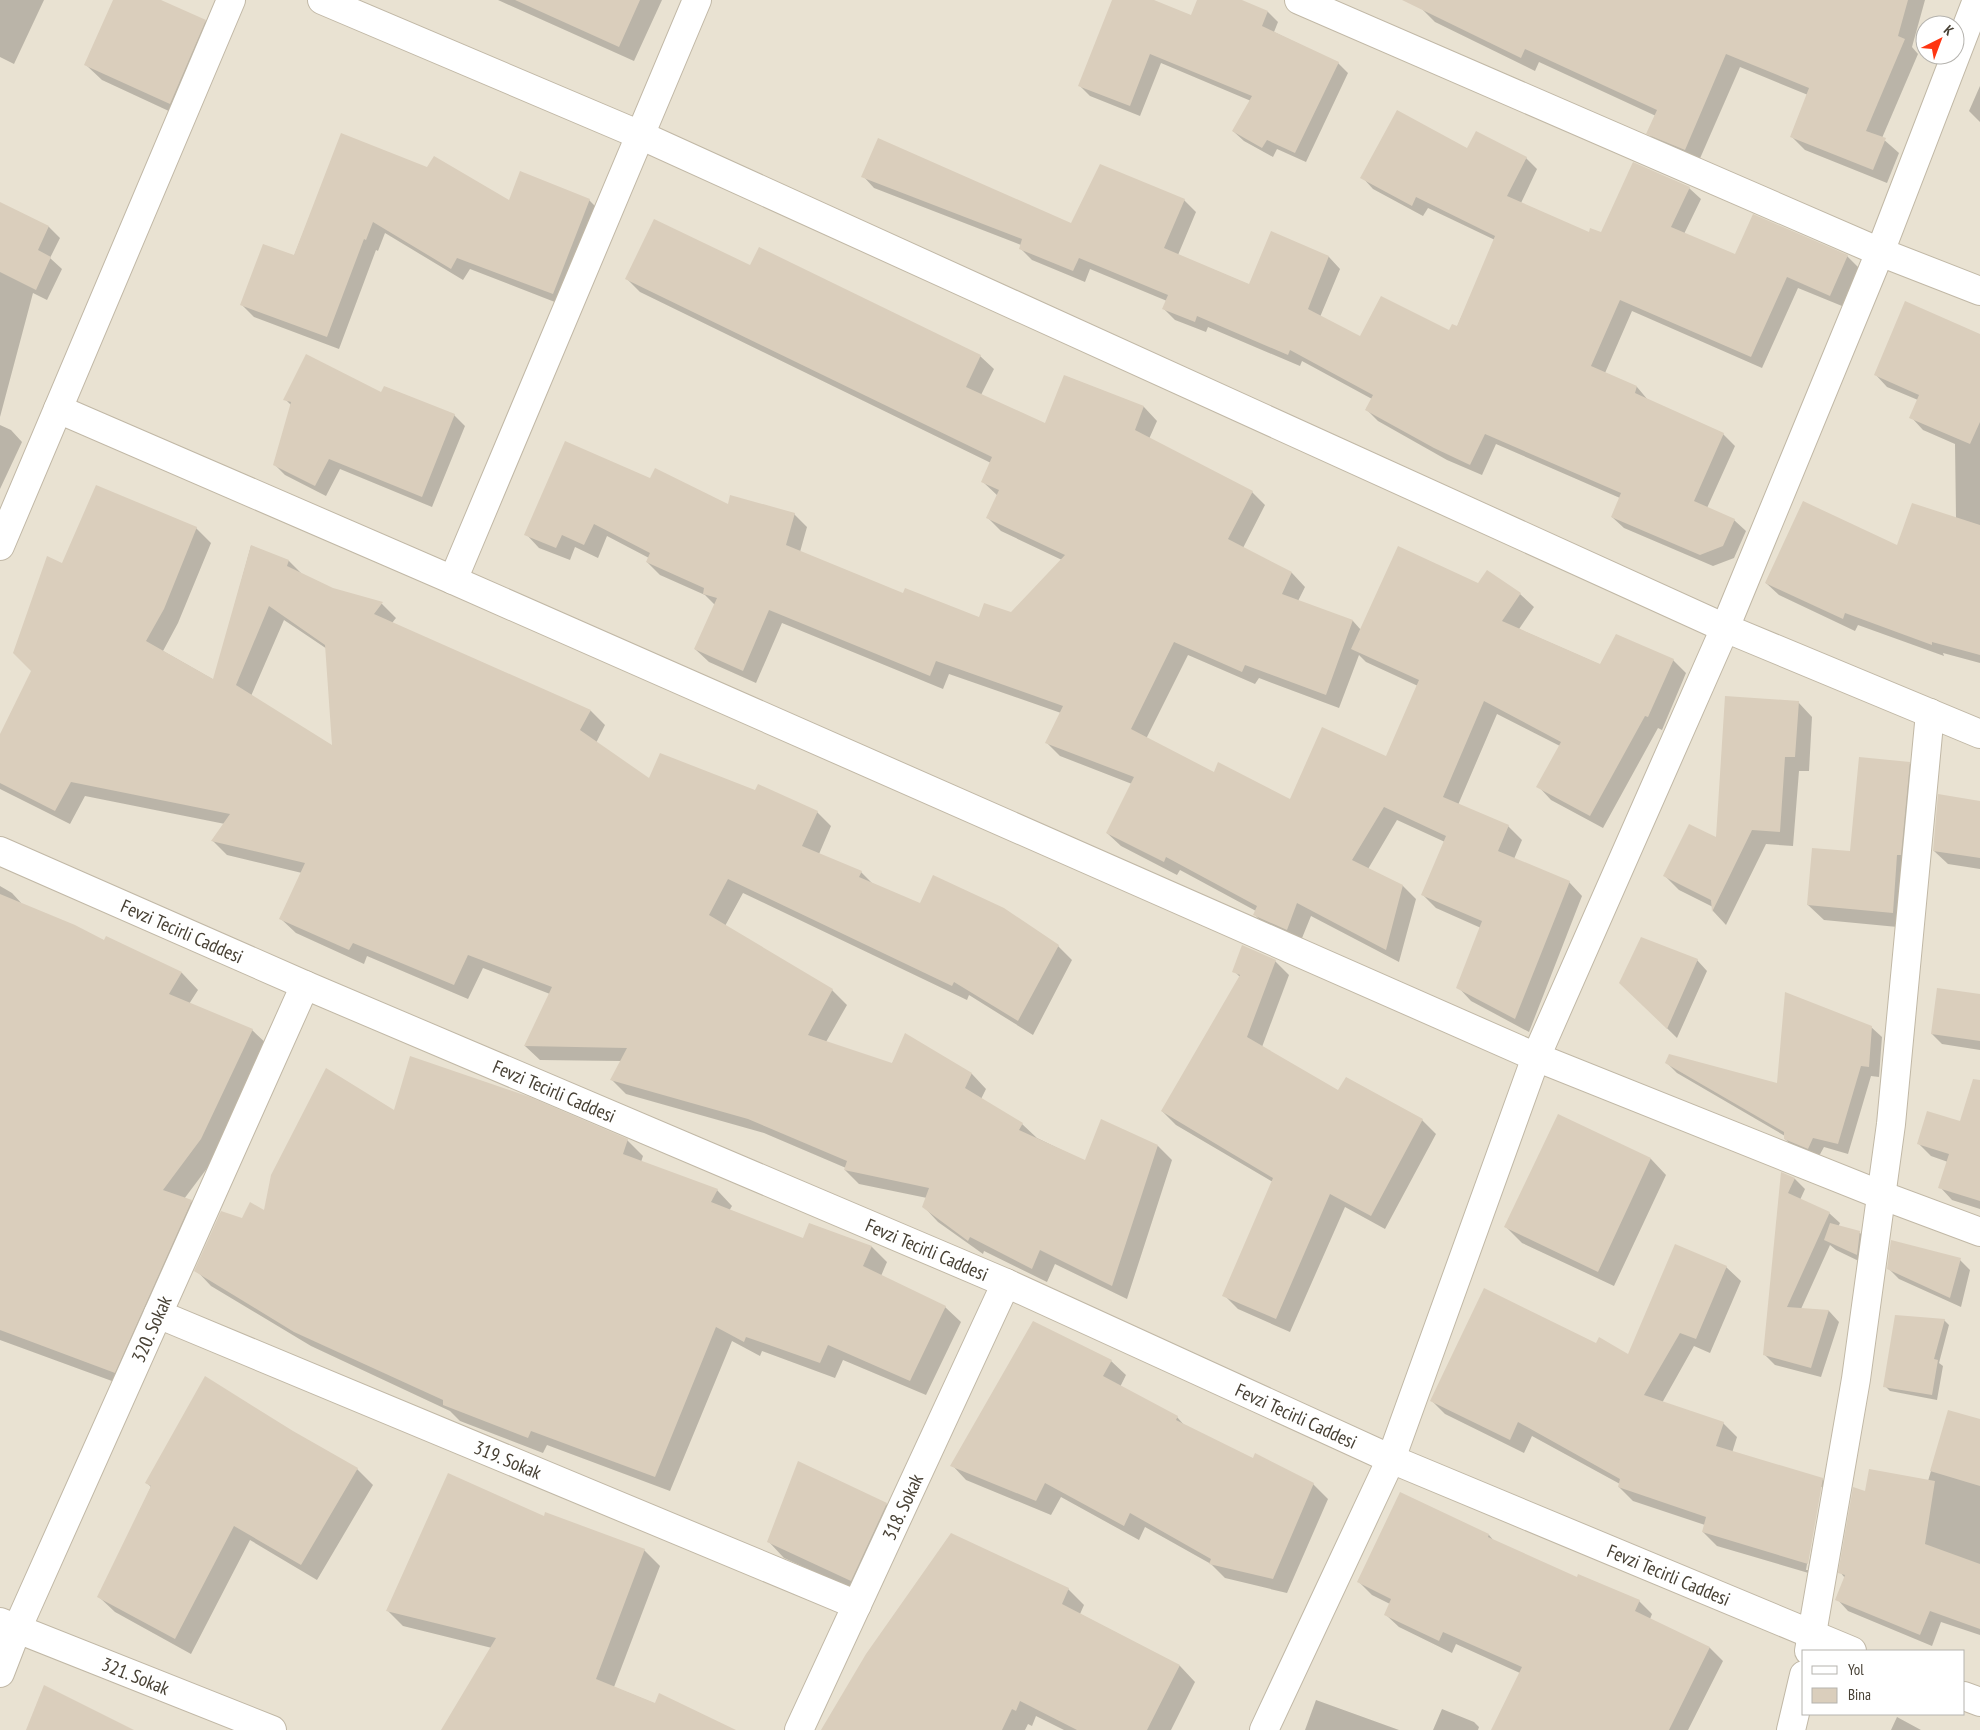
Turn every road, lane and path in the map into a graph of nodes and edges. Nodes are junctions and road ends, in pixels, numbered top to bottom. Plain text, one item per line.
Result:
1 (231, 0) edge
2 (322, 0) edge
3 (697, 0) edge
4 (1299, 0) edge
5 (1976, 0) edge
6 (640, 135) junction
7 (1880, 252) junction
8 (1980, 291) edge
9 (58, 409) junction
10 (0, 546) edge
11 (453, 580) junction
12 (1725, 628) junction
13 (1930, 713) junction
14 (1980, 734) edge
15 (0, 851) edge
16 (304, 985) junction
17 (1536, 1057) junction
18 (1881, 1195) junction
19 (1980, 1232) edge
20 (1006, 1284) junction
21 (158, 1314) junction
22 (1391, 1459) junction
23 (857, 1605) junction
24 (8, 1626) edge
25 (1811, 1644) edge
26 (1846, 1650) edge
27 (0, 1673) edge
28 (1802, 1683) edge
29 (1965, 1696) edge
30 (1980, 1702) edge
31 (272, 1730) edge
32 (799, 1730) edge
33 (1264, 1730) edge
34 (1791, 1730) edge

1 - 9 street
2 - 6 street
3 - 6 street
4 - 7 street
5 - 7 street
6 - 11 street
6 - 12 street
7 - 8 street
7 - 12 street
9 - 10 street
9 - 11 street
11 - 17 street
12 - 13 street
12 - 17 street
13 - 14 street
13 - 18 street
15 - 16 street, Fevzi Tecirli Caddesi
16 - 20 street, Fevzi Tecirli Caddesi
16 - 21 street, 320. Sokak
17 - 18 street
17 - 22 street
18 - 19 street
18 - 25 street
20 - 22 street, Fevzi Tecirli Caddesi
20 - 23 street, 318. Sokak
21 - 23 street, 319. Sokak
21 - 24 street, 320. Sokak
22 - 25 street, Fevzi Tecirli Caddesi
22 - 33 street
23 - 32 street, 318. Sokak
24 - 27 street, 320. Sokak
24 - 31 street, 321. Sokak
25 - 26 street, Fevzi Tecirli Caddesi
28 - 34 street
29 - 30 street

